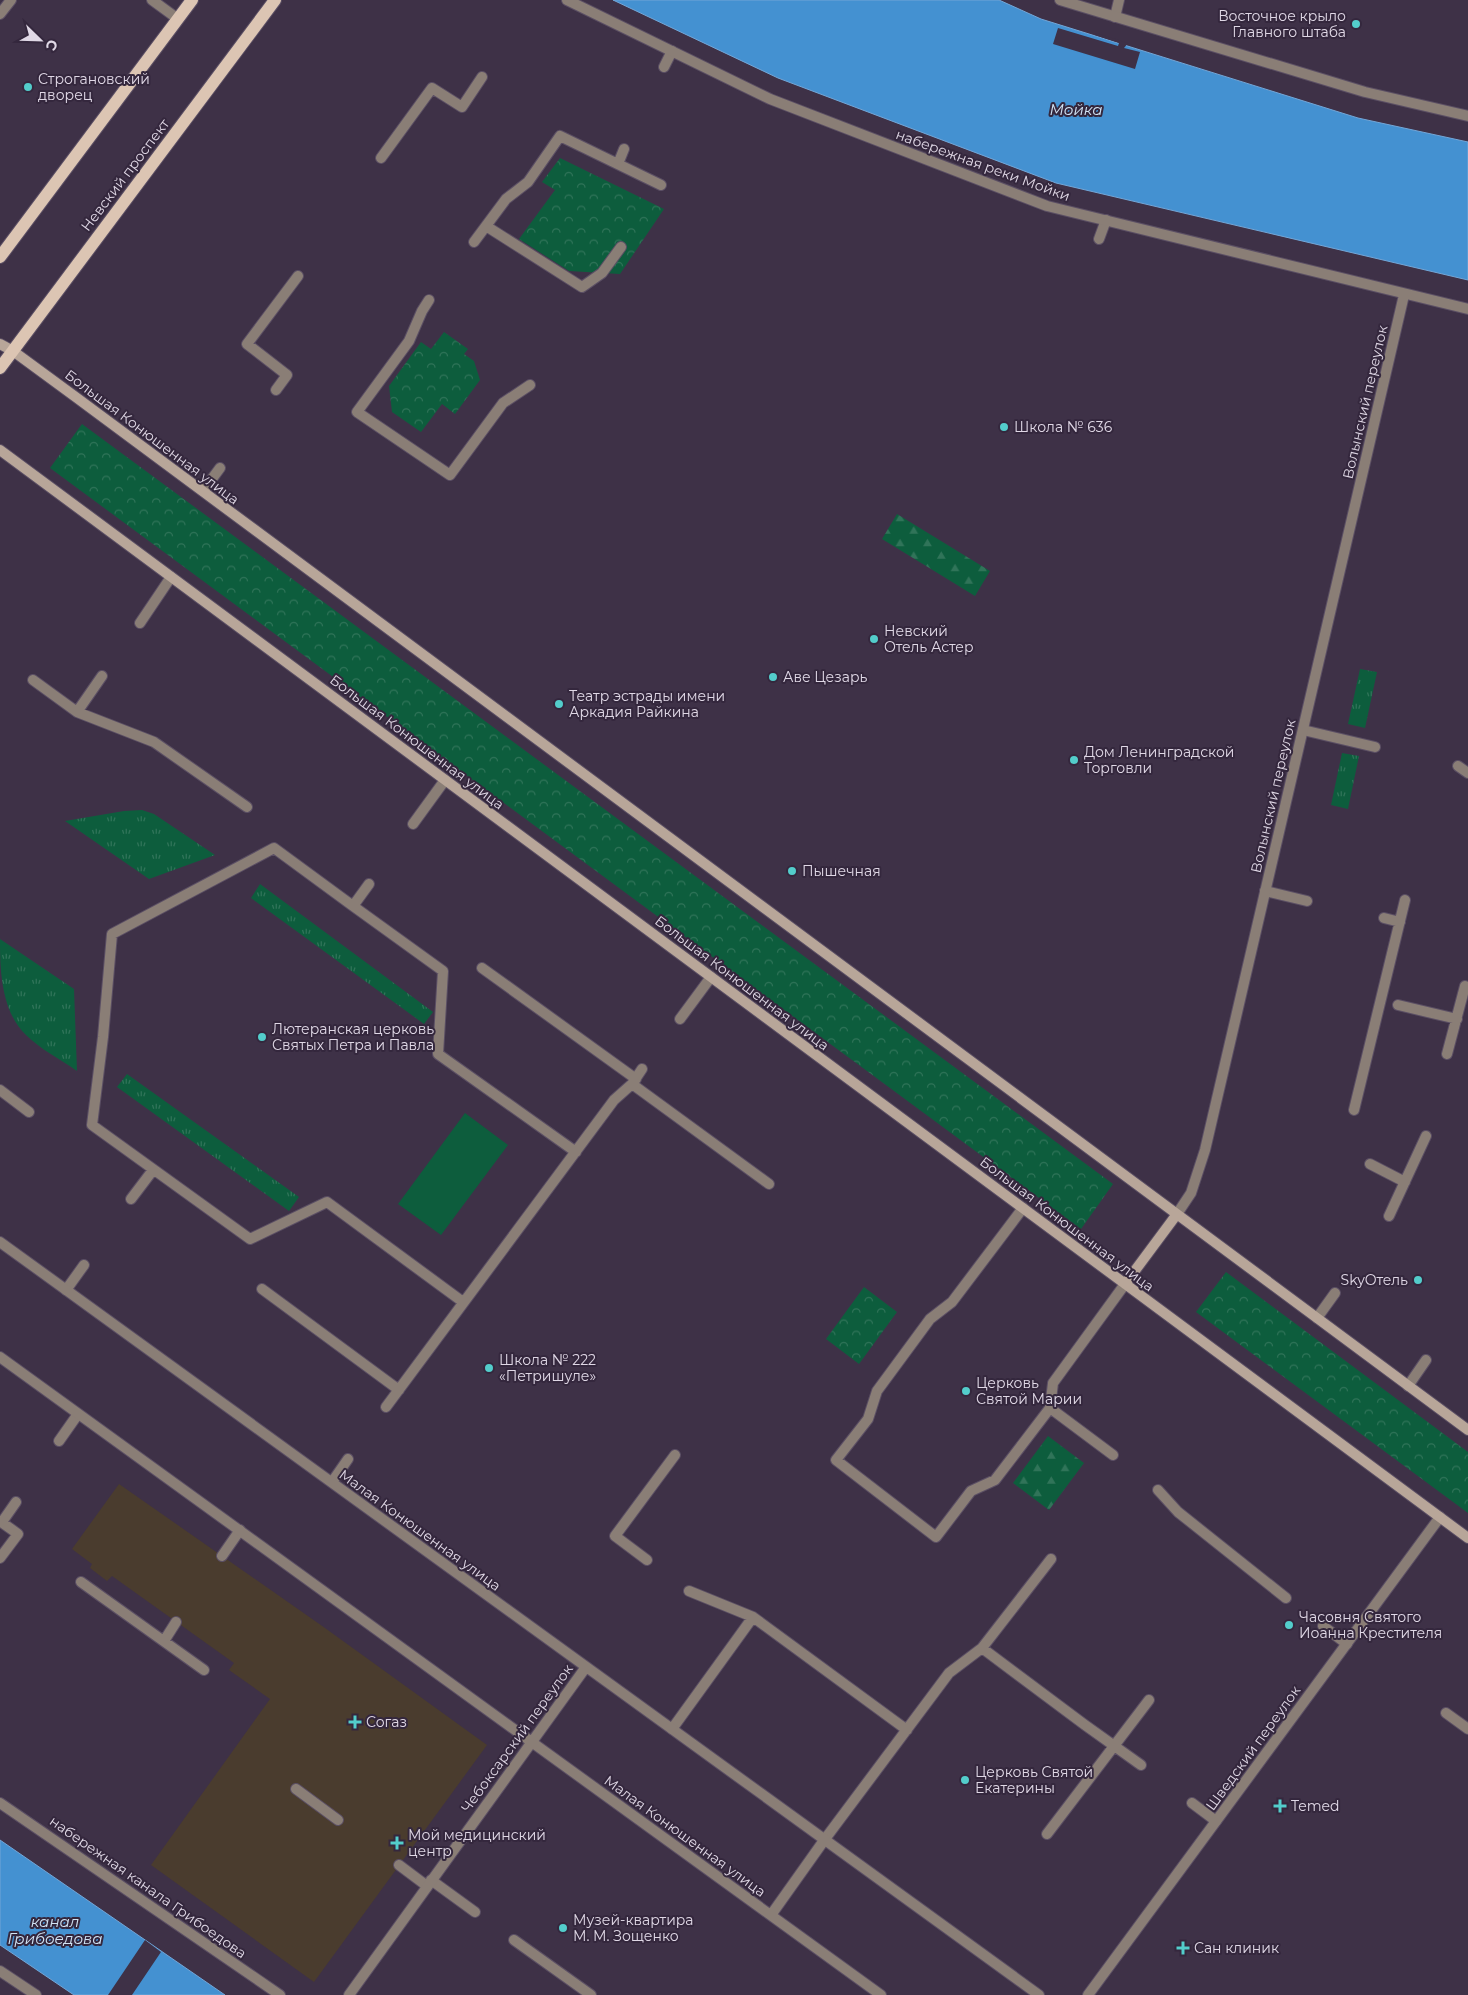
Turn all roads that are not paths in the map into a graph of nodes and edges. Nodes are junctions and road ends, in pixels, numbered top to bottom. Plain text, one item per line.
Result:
1 (11, 0) edge
2 (152, 0) edge
3 (192, 0) edge
4 (275, 0) edge
5 (567, 0) edge
6 (1060, 0) edge
7 (1119, 0) edge
8 (0, 14) edge
9 (1115, 17) junction
10 (178, 19) junction
11 (672, 51) junction
12 (664, 66) dead end
13 (482, 77) dead end
14 (1468, 116) edge
15 (624, 149) dead end
16 (381, 158) dead end
17 (618, 164) junction
18 (662, 185) dead end
19 (1106, 220) junction
20 (486, 226) junction
21 (1099, 239) dead end
22 (474, 242) dead end
23 (621, 247) dead end
24 (0, 257) edge
25 (298, 276) dead end
26 (1404, 294) junction
27 (430, 300) dead end
28 (1468, 309) edge
29 (0, 344) edge
30 (13, 351) junction
31 (0, 368) edge
32 (530, 385) dead end
33 (276, 390) dead end
34 (0, 450) edge
35 (220, 468) dead end
36 (203, 492) junction
37 (172, 577) junction
38 (140, 623) dead end
39 (102, 676) dead end
40 (33, 680) dead end
41 (77, 712) junction
42 (1303, 730) junction
43 (1375, 747) dead end
44 (1458, 766) dead end
45 (1468, 773) edge
46 (445, 780) junction
47 (247, 807) dead end
48 (413, 824) dead end
49 (369, 884) dead end
50 (1265, 891) junction
51 (1404, 900) dead end
52 (1307, 901) dead end
53 (353, 906) junction
54 (1384, 918) dead end
55 (1400, 922) junction
56 (482, 968) dead end
57 (711, 977) junction
58 (1465, 986) dead end
59 (1398, 1005) dead end
60 (680, 1019) dead end
61 (1457, 1019) junction
62 (1447, 1054) dead end
63 (642, 1069) dead end
64 (634, 1082) junction
65 (0, 1090) edge
66 (1354, 1110) dead end
67 (29, 1112) dead end
68 (1426, 1136) dead end
69 (576, 1152) junction
70 (1370, 1164) dead end
71 (153, 1170) junction
72 (1405, 1182) junction
73 (770, 1184) dead end
74 (132, 1199) dead end
75 (1023, 1208) junction
76 (1177, 1214) junction
77 (1389, 1216) dead end
78 (0, 1242) edge
79 (84, 1265) dead end
80 (1125, 1284) junction
81 (262, 1289) dead end
82 (66, 1290) junction
83 (1335, 1293) dead end
84 (464, 1302) junction
85 (1317, 1318) junction
86 (0, 1357) edge
87 (1426, 1360) dead end
88 (1408, 1386) junction
89 (399, 1390) junction
90 (386, 1407) dead end
91 (1050, 1408) junction
92 (78, 1414) junction
93 (1468, 1430) edge
94 (59, 1441) dead end
95 (675, 1455) dead end
96 (1113, 1455) dead end
97 (348, 1459) dead end
98 (332, 1482) junction
99 (1158, 1490) dead end
100 (16, 1502) dead end
101 (1440, 1517) junction
102 (1, 1521) edge
103 (240, 1530) junction
104 (1468, 1538) edge
105 (222, 1556) dead end
106 (0, 1558) edge
107 (1050, 1559) dead end
108 (647, 1560) dead end
109 (81, 1582) dead end
110 (689, 1591) dead end
111 (1286, 1598) dead end
112 (753, 1617) junction
113 (176, 1622) dead end
114 (1323, 1626) dead end
115 (164, 1641) junction
116 (1347, 1644) junction
117 (982, 1648) junction
118 (586, 1667) junction
119 (204, 1670) dead end
120 (1149, 1700) dead end
121 (1446, 1713) dead end
122 (672, 1729) junction
123 (1468, 1729) edge
124 (906, 1730) junction
125 (532, 1742) junction
126 (1114, 1745) junction
127 (1141, 1765) dead end
128 (296, 1789) dead end
129 (0, 1803) edge
130 (1192, 1803) dead end
131 (338, 1820) dead end
132 (1216, 1821) junction
133 (1047, 1834) dead end
134 (825, 1840) junction
135 (399, 1865) dead end
136 (429, 1883) junction
137 (475, 1912) dead end
138 (771, 1915) junction
139 (514, 1940) dead end
140 (0, 1971) edge
141 (36, 1995) edge
142 (280, 1995) edge
143 (349, 1995) edge
144 (591, 1995) edge
145 (881, 1995) edge
146 (1039, 1995) edge
147 (1088, 1995) edge

1 - 8 street
2 - 10 street
3 - 10 main road
4 - 30 main road, Невский проспект
5 - 11 street, набережная реки Мойки
6 - 9 street
7 - 9 street
9 - 14 street
10 - 24 main road
11 - 12 street
11 - 19 street, набережная реки Мойки
13 - 16 street
15 - 17 street
17 - 18 street
17 - 20 street
19 - 21 street
19 - 26 street, набережная реки Мойки
20 - 22 street
20 - 23 street
25 - 33 street
26 - 28 street, набережная реки Мойки
26 - 42 street, Волынский переулок
27 - 32 street
29 - 30 main road, Большая Конюшенная улица
30 - 31 main road, Невский проспект
30 - 36 main road, Большая Конюшенная улица
34 - 37 main road, Большая Конюшенная улица
35 - 36 street
36 - 76 main road, Большая Конюшенная улица
37 - 38 street
37 - 46 main road, Большая Конюшенная улица
39 - 41 street
40 - 41 street
41 - 47 street
42 - 43 street
42 - 50 street, Волынский переулок
44 - 45 street
46 - 48 street
46 - 57 main road, Большая Конюшенная улица
49 - 53 street
50 - 52 street
50 - 76 street, Волынский переулок
51 - 55 street
53 - 69 street
53 - 71 street
54 - 55 street
55 - 66 street
56 - 64 street
57 - 60 street
57 - 75 main road, Большая Конюшенная улица
58 - 61 street
59 - 61 street
61 - 62 street
63 - 64 street
64 - 69 street
64 - 73 street
65 - 67 street
68 - 72 street
69 - 84 street
70 - 72 street
71 - 74 street
71 - 84 street
72 - 77 street
75 - 80 main road, Большая Конюшенная улица
75 - 91 street
76 - 80 main road, Волынский переулок
76 - 85 main road, Большая Конюшенная улица
78 - 82 street, Малая Конюшенная улица
79 - 82 street
80 - 91 street
80 - 101 main road, Большая Конюшенная улица
81 - 89 street
82 - 98 street, Малая Конюшенная улица
83 - 85 street
84 - 89 street
85 - 88 main road, Большая Конюшенная улица
86 - 92 street, Малая Конюшенная улица
87 - 88 street
88 - 93 main road, Большая Конюшенная улица
89 - 90 street
91 - 96 street
92 - 94 street
92 - 103 street, Малая Конюшенная улица
95 - 108 street
97 - 98 street
98 - 118 street, Малая Конюшенная улица
99 - 111 street
100 - 102 street
101 - 104 main road, Большая Конюшенная улица
101 - 116 street, Шведский переулок
102 - 106 street
103 - 105 street
103 - 125 street, Малая Конюшенная улица
107 - 117 street
109 - 115 street
110 - 112 street
112 - 122 street
112 - 124 street
113 - 115 street
114 - 116 street
115 - 119 street
116 - 132 street, Шведский переулок
117 - 124 street
117 - 126 street
118 - 122 street, Малая Конюшенная улица
118 - 125 street, Чебоксарский переулок
120 - 126 street
121 - 123 street
122 - 134 street, Малая Конюшенная улица
124 - 134 street
125 - 136 street, Чебоксарский переулок
125 - 138 street, Малая Конюшенная улица
126 - 127 street
126 - 133 street
128 - 131 street
129 - 142 street, набережная канала Грибоедова
130 - 132 street
132 - 147 street, Шведский переулок
134 - 138 street, Малая Конюшенная улица
134 - 146 street, Малая Конюшенная улица
135 - 136 street
136 - 137 street
136 - 143 street, Чебоксарский переулок
138 - 145 street, Малая Конюшенная улица
139 - 144 street
140 - 141 street

